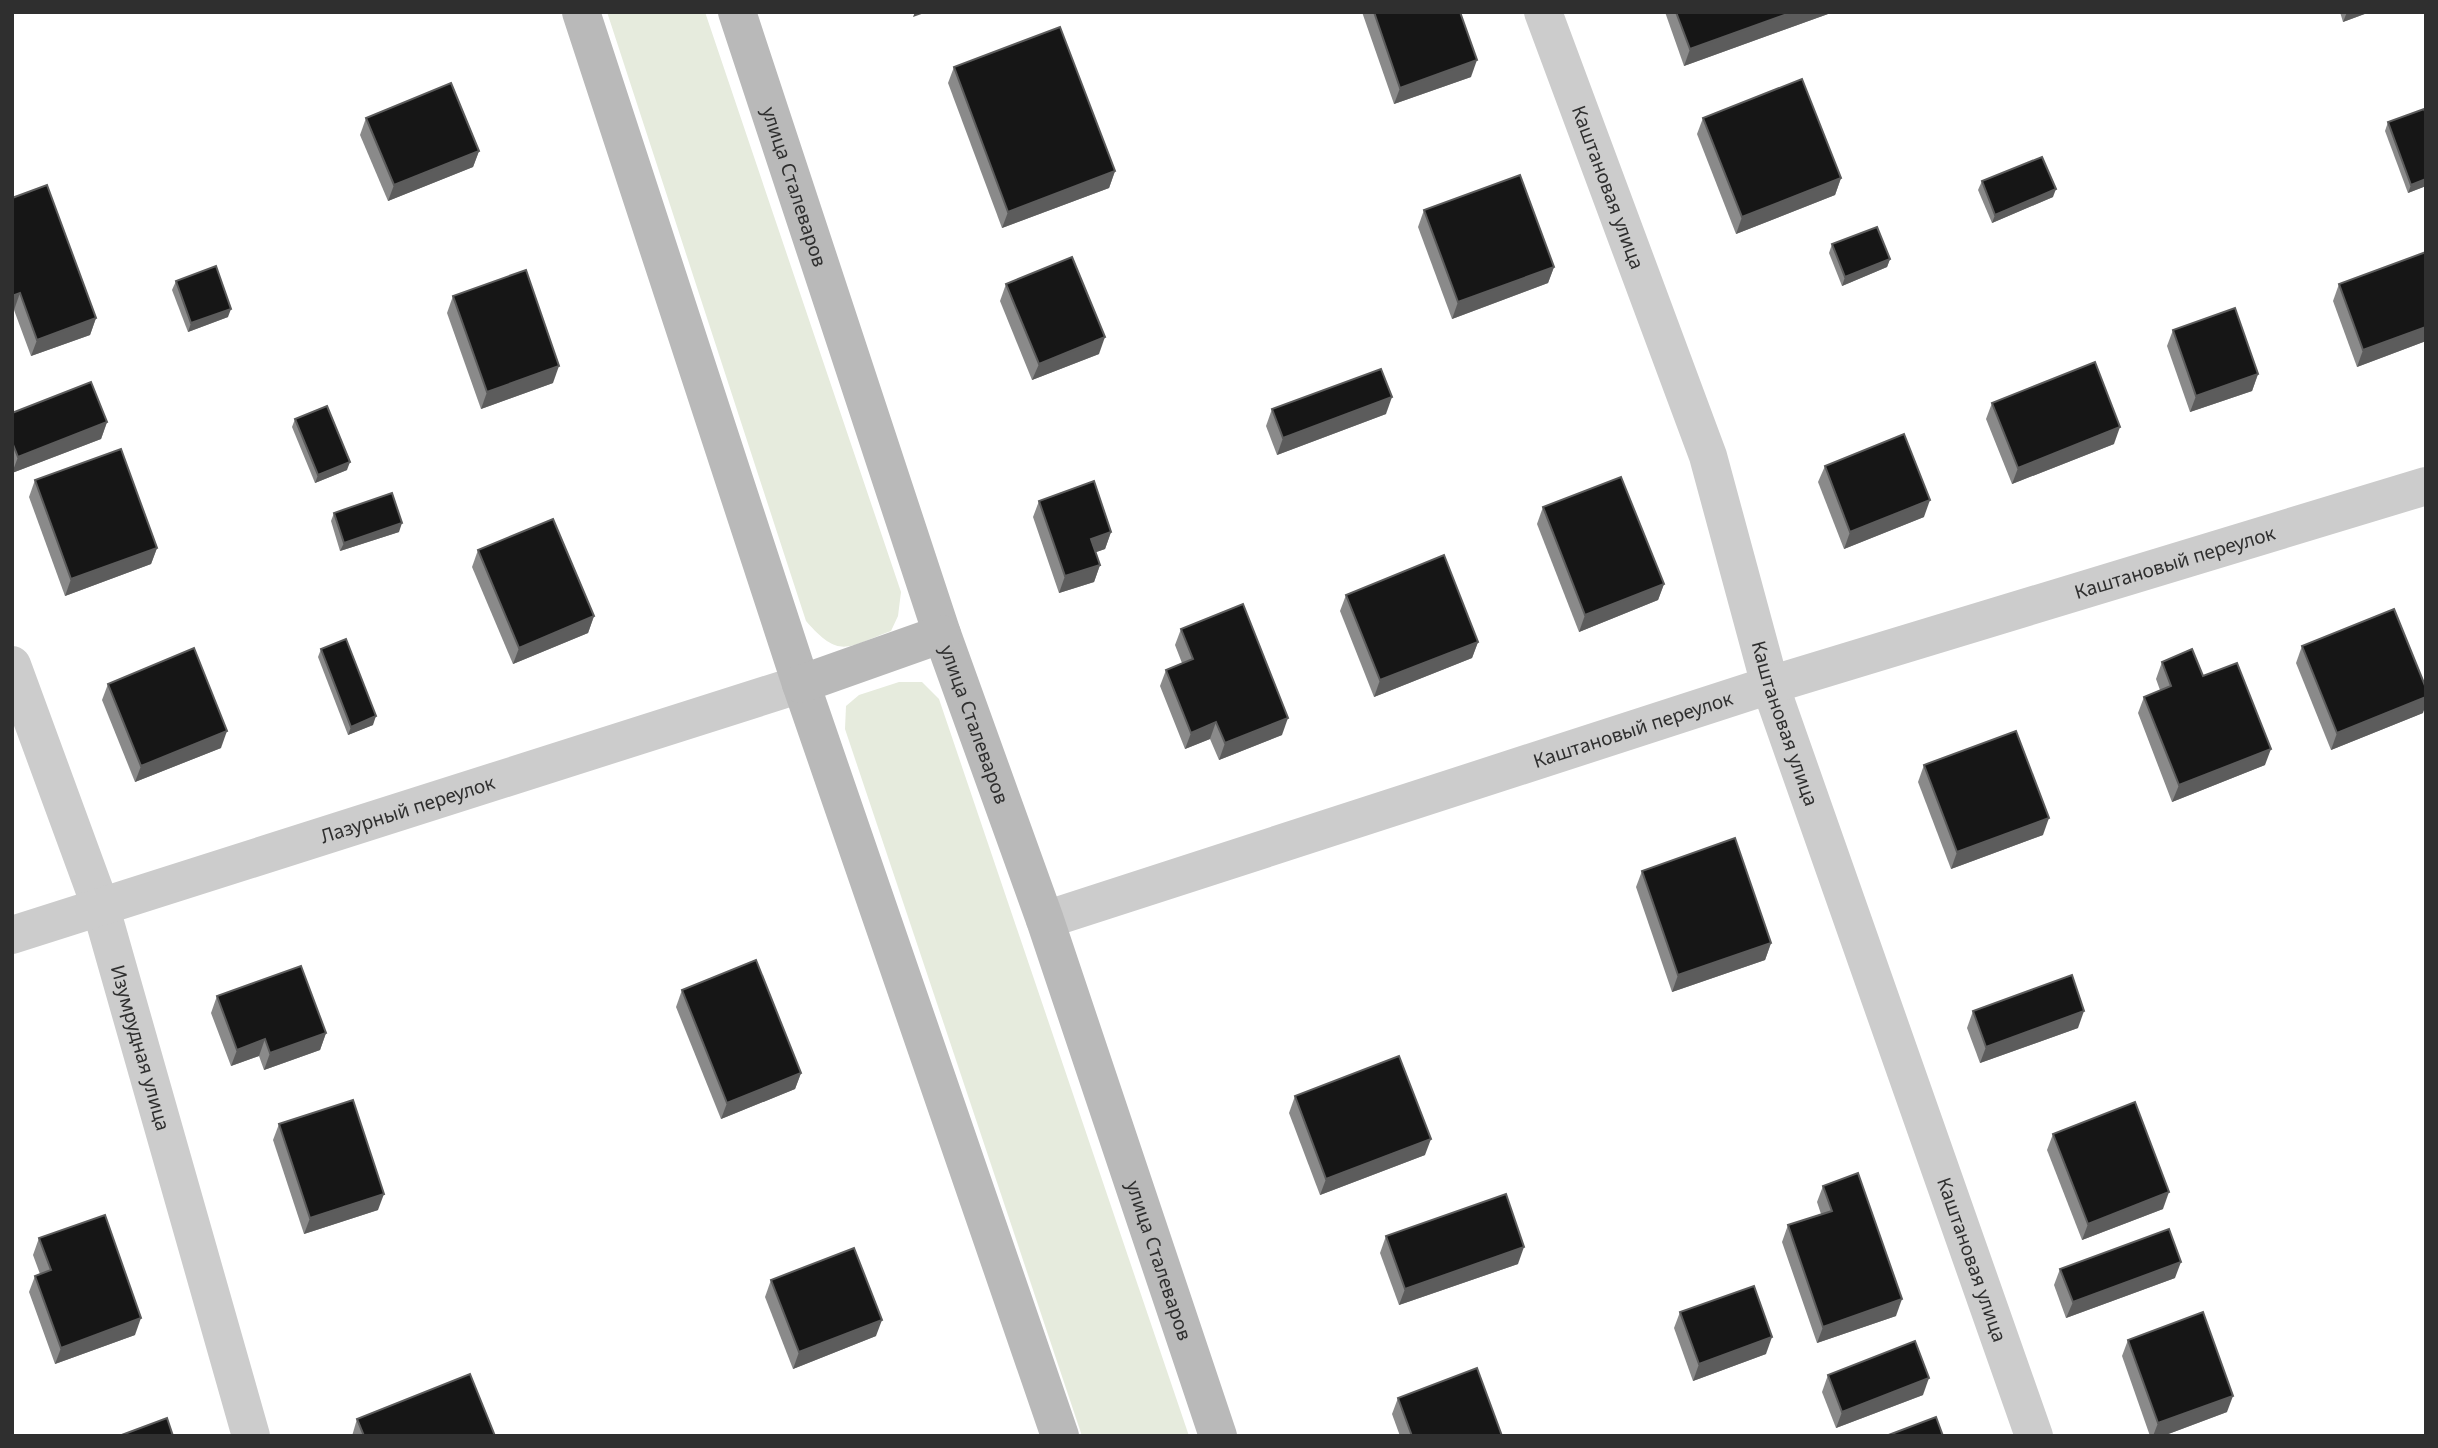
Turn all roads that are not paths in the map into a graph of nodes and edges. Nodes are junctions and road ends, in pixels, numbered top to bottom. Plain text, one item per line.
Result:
1 (581, 12) edge
2 (737, 12) edge
3 (1543, 12) edge
4 (2426, 486) edge
5 (942, 634) junction
6 (12, 665) edge
7 (801, 684) junction
8 (1770, 685) junction
9 (100, 905) junction
10 (1045, 920) junction
11 (12, 935) edge
12 (251, 1436) edge
13 (1060, 1436) edge
14 (1218, 1436) edge
15 (2034, 1436) edge

1 - 7 main road
2 - 5 main road, улица Сталеваров
3 - 8 street, Каштановая улица
4 - 8 street, Каштановый переулок
5 - 7 main road
5 - 10 main road, улица Сталеваров
6 - 9 street, Изумрудная улица
7 - 9 street, Лазурный переулок
7 - 13 main road
8 - 10 street, Каштановый переулок
8 - 15 street, Каштановая улица
9 - 11 street, Лазурный переулок
9 - 12 street, Изумрудная улица
10 - 14 main road, улица Сталеваров

